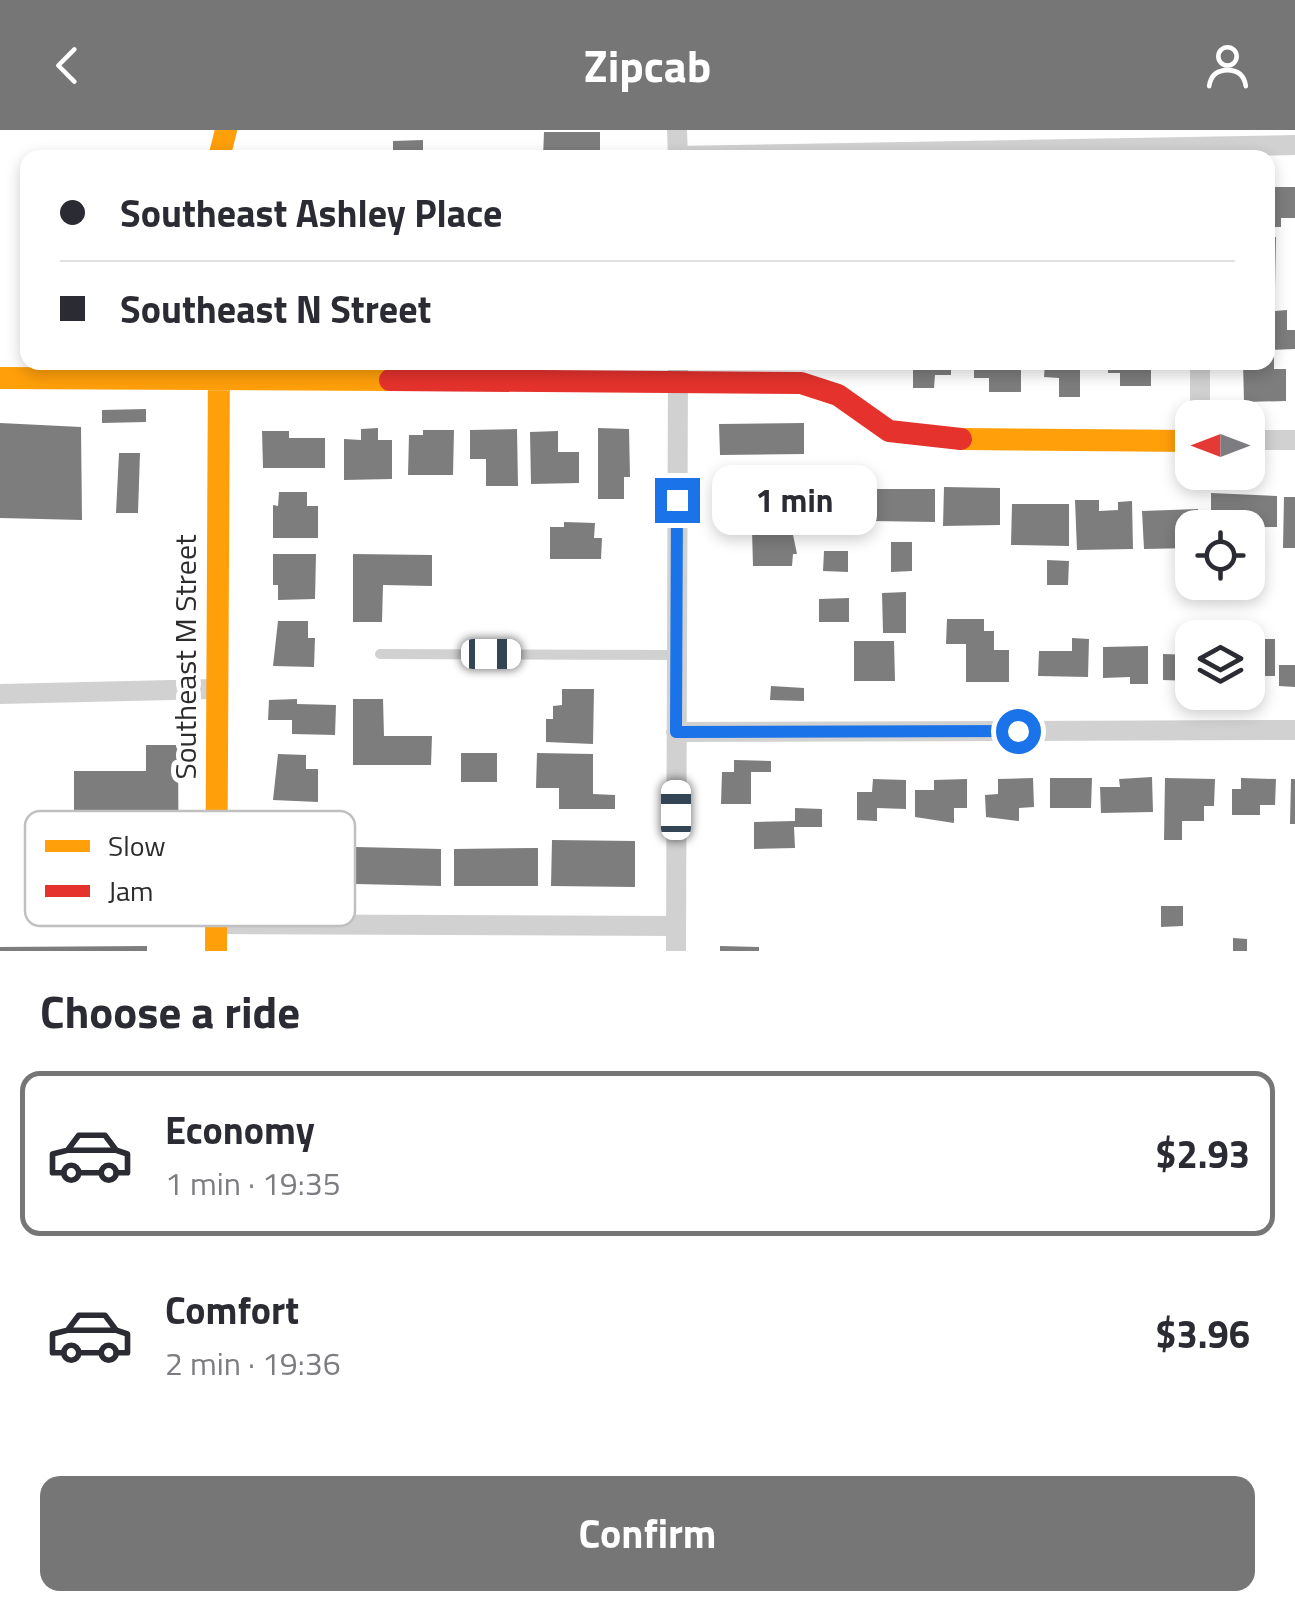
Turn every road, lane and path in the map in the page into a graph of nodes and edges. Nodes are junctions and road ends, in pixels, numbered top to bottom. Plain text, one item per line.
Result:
1 (1295, 145) edge
2 (1227, 150) edge
3 (1200, 370) edge
4 (219, 372) edge
5 (678, 373) edge
6 (0, 378) edge
7 (1200, 400) edge
8 (1265, 440) edge
9 (1295, 440) edge
10 (1175, 441) edge
11 (380, 654) dead end
12 (676, 655) junction
13 (215, 689) junction
14 (0, 694) edge
15 (1295, 730) edge
16 (676, 732) junction
17 (216, 811) edge
18 (355, 925) edge
19 (676, 926) junction
20 (676, 951) edge

1 - 2 street
3 - 7 street
4 - 5 street
4 - 6 street
4 - 13 street, Southeast M Street
5 - 10 street
5 - 12 street
8 - 9 street
11 - 12 lane
12 - 16 street
13 - 14 street
13 - 17 street, Southeast M Street
15 - 16 street
16 - 19 street
18 - 19 street
19 - 20 street

